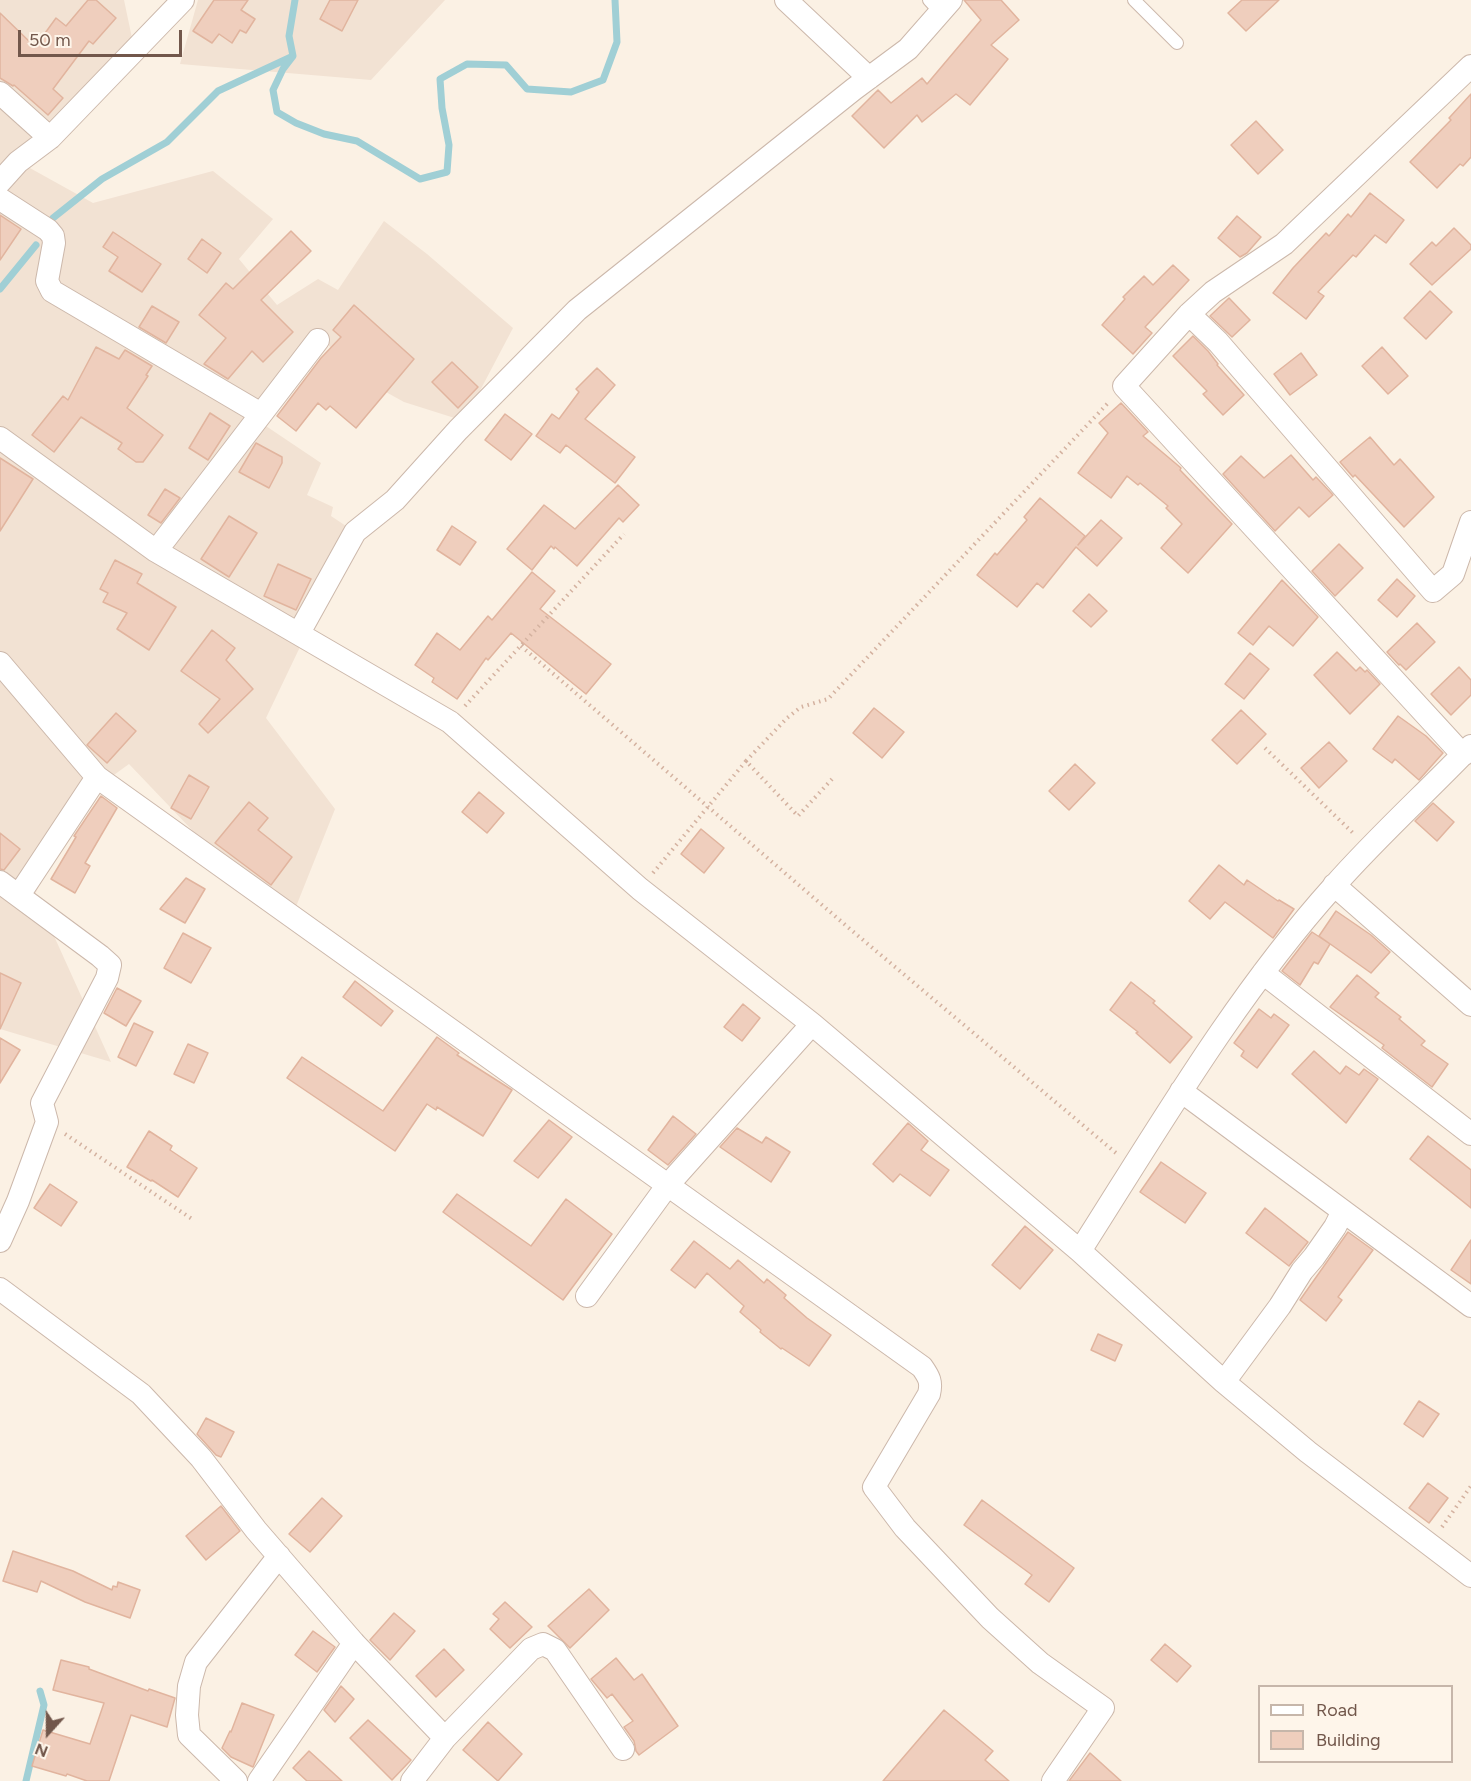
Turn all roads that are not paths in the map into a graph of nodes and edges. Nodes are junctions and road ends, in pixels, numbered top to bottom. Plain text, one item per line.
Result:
1 (183, 0) edge
2 (786, 0) edge
3 (1134, 0) edge
4 (940, 4) edge
5 (1177, 43) dead end
6 (1471, 66) edge
7 (869, 78) junction
8 (0, 93) edge
9 (50, 138) junction
10 (0, 182) edge
11 (0, 199) edge
12 (1190, 314) junction
13 (318, 340) dead end
14 (261, 414) junction
15 (0, 438) edge
16 (1471, 522) edge
17 (156, 551) junction
18 (299, 633) junction
19 (0, 663) edge
20 (1467, 751) edge
21 (97, 777) junction
22 (0, 882) edge
23 (1334, 885) junction
24 (19, 895) junction
25 (1263, 973) junction
26 (1471, 1005) edge
27 (812, 1024) junction
28 (1181, 1091) junction
29 (1471, 1134) edge
30 (667, 1186) junction
31 (1343, 1211) junction
32 (0, 1241) edge
33 (1080, 1251) junction
34 (0, 1288) edge
35 (587, 1296) dead end
36 (1471, 1306) edge
37 (1224, 1382) junction
38 (279, 1556) junction
39 (1471, 1576) edge
40 (354, 1643) junction
41 (445, 1738) junction
42 (623, 1749) dead end
43 (236, 1781) edge
44 (259, 1781) edge
45 (412, 1781) edge
46 (1053, 1781) edge

1 - 9 street
2 - 7 street
3 - 5 lane
4 - 7 street
6 - 12 street
7 - 18 street
8 - 9 street
9 - 10 street
11 - 14 street
12 - 16 street
12 - 20 street
13 - 14 street
14 - 17 street
15 - 17 street
17 - 18 street
18 - 27 street
19 - 21 street
20 - 23 street
21 - 24 street
21 - 30 street
22 - 24 street
23 - 25 street
23 - 26 street
24 - 32 street
25 - 28 street
25 - 29 street
27 - 30 street
27 - 33 street
28 - 31 street
28 - 33 street
30 - 35 street
30 - 46 street
31 - 36 street
31 - 37 street
33 - 37 street
34 - 38 street
37 - 39 street
38 - 40 street
38 - 43 street
40 - 41 street
40 - 44 street
41 - 42 street
41 - 45 street

